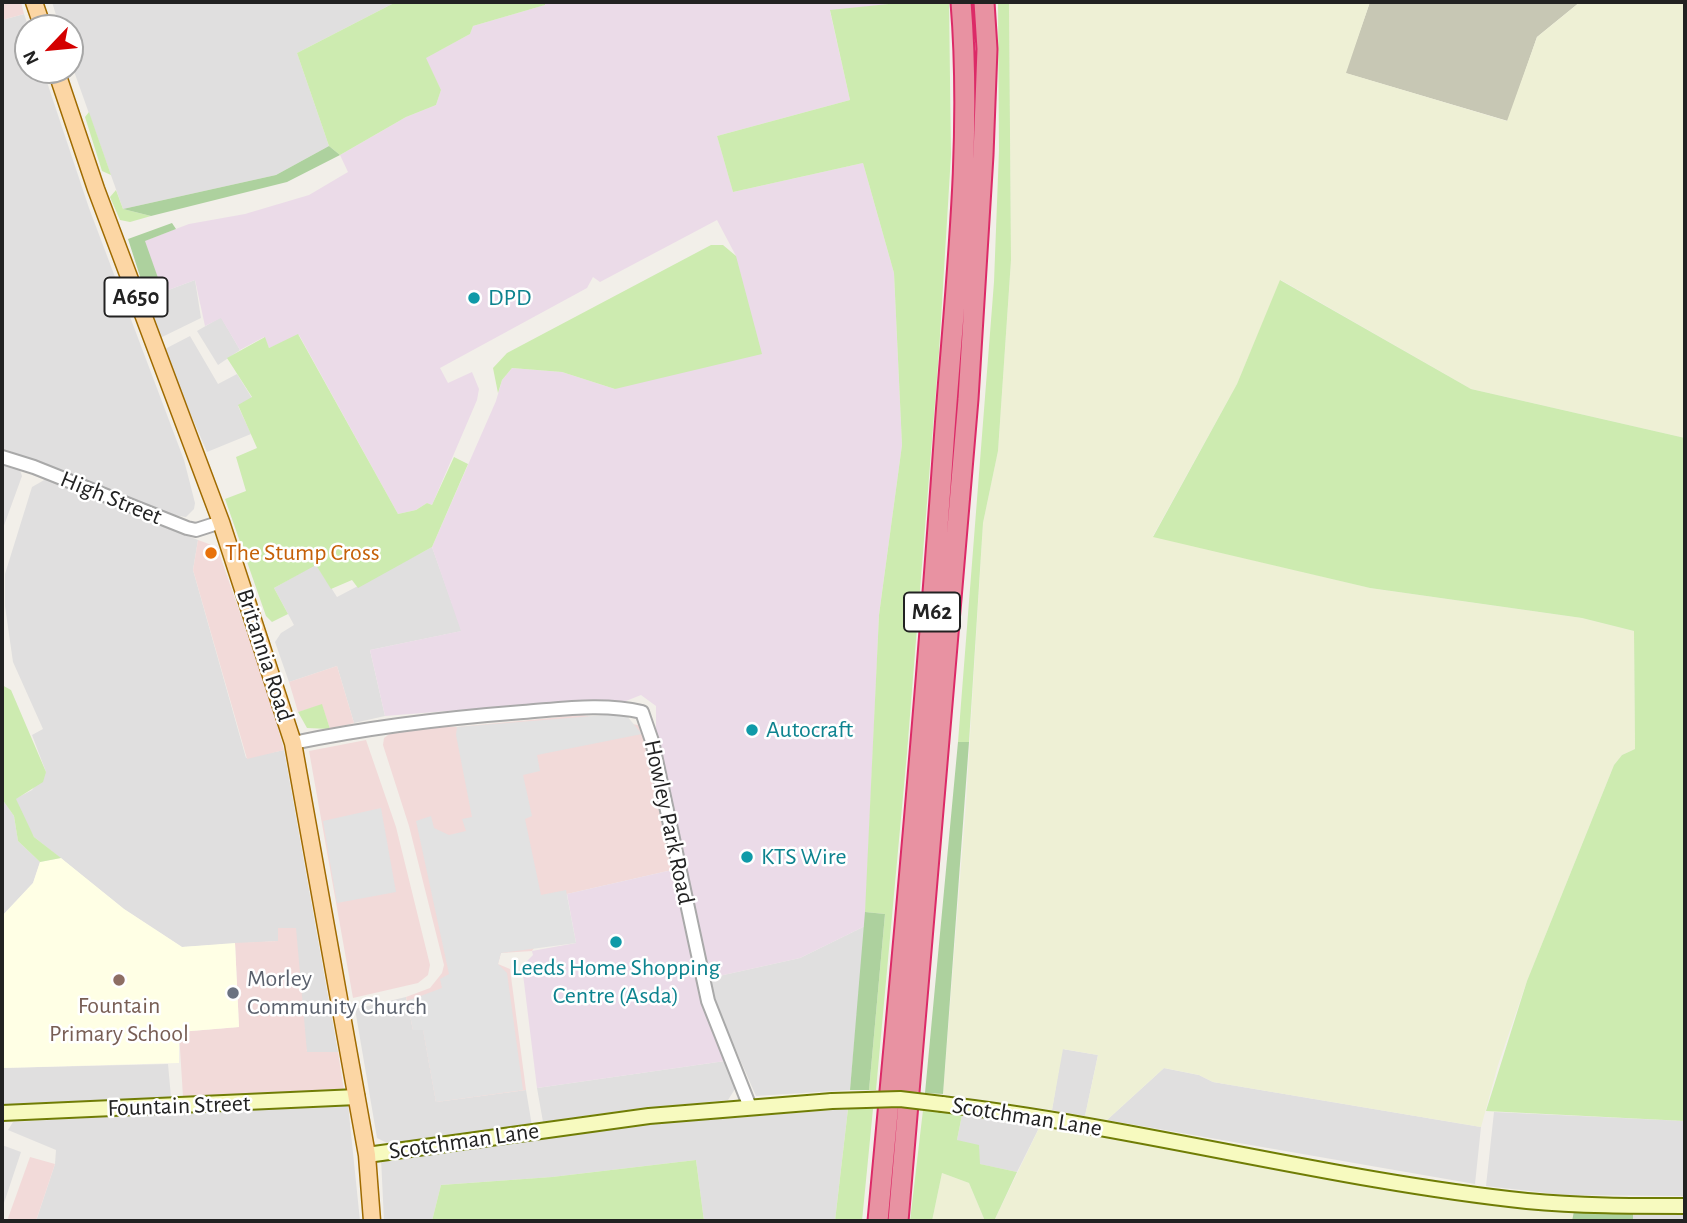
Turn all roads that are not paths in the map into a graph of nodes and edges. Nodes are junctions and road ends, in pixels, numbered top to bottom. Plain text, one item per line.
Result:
1 (961, 2) edge
2 (984, 2) edge
3 (61, 84) edge
4 (2, 457) edge
5 (220, 522) junction
6 (293, 743) junction
7 (357, 1097) junction
8 (750, 1107) junction
9 (2, 1113) edge
10 (367, 1155) junction
11 (1685, 1206) edge
12 (372, 1221) edge
13 (878, 1221) edge
14 (898, 1221) edge

1 - 13 highway, M62
2 - 14 highway, M62
3 - 5 main road, Britannia Road / A650
4 - 5 street, High Street
5 - 6 main road, Britannia Road / A650
6 - 7 main road, Britannia Road / A650
6 - 8 street, Howley Park Road
7 - 9 main road, Fountain Street
7 - 10 main road, A650
8 - 10 main road, Scotchman Lane
8 - 11 main road, Scotchman Lane, bridge
10 - 12 main road, A650

